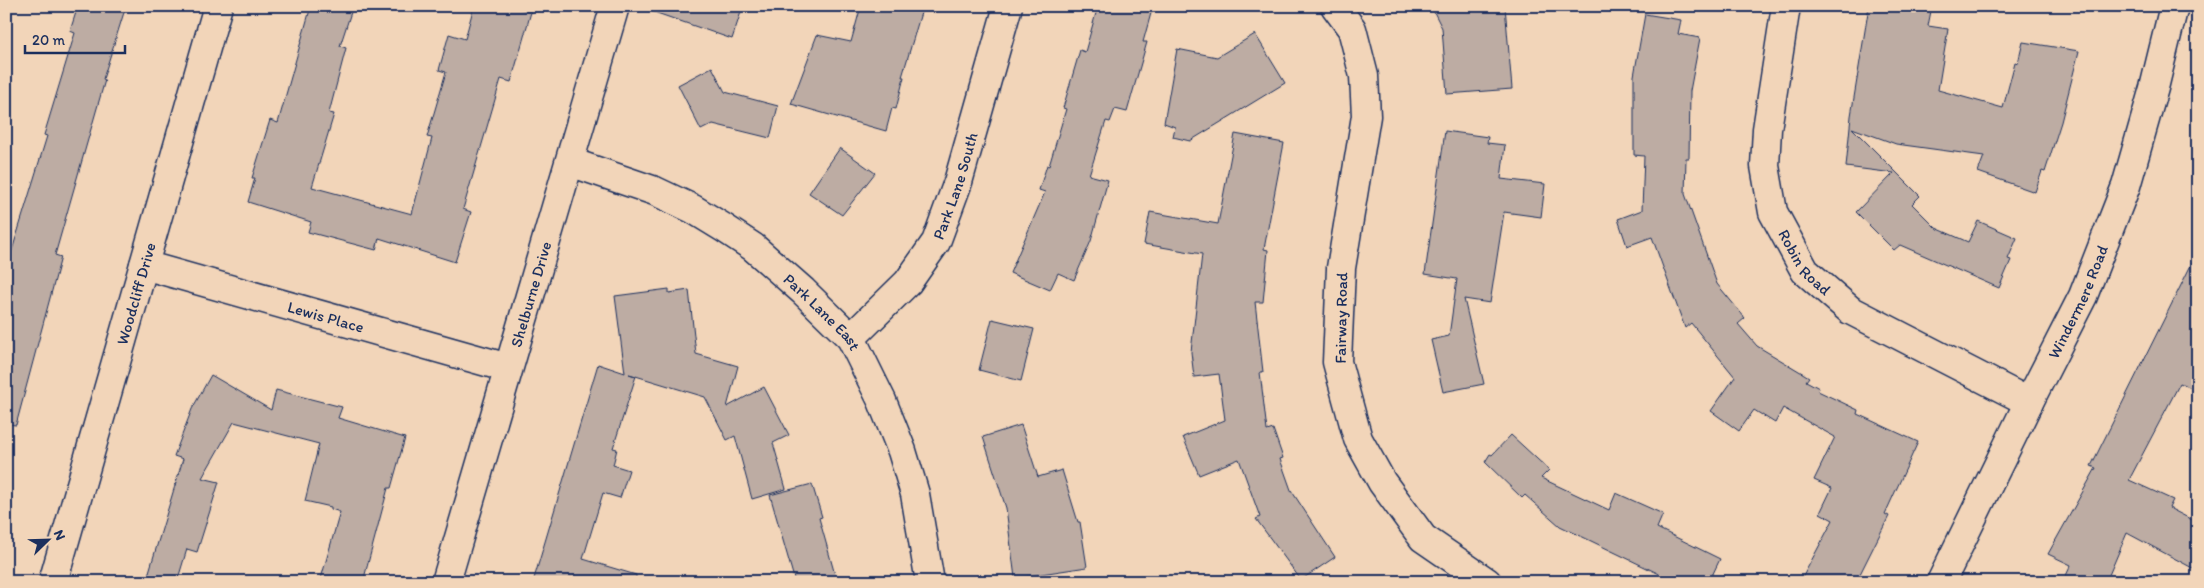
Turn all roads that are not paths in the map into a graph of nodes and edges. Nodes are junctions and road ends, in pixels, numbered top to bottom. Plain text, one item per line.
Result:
1 (218, 6) edge
2 (615, 6) edge
3 (1008, 6) edge
4 (1335, 6) edge
5 (1786, 6) edge
6 (2174, 6) edge
7 (570, 162) junction
8 (144, 265) junction
9 (851, 338) junction
10 (508, 368) junction
11 (2029, 402) junction
12 (53, 582) edge
13 (446, 582) edge
14 (930, 582) edge
15 (1488, 582) edge
16 (1941, 582) edge

1 - 8 street, Woodcliff Drive
2 - 7 street, Shelburne Drive
3 - 9 street, Park Lane South
4 - 15 street, Fairway Road
5 - 11 street, Robin Road
6 - 11 street, Windermere Road
7 - 9 street, Park Lane East
7 - 10 street, Shelburne Drive
8 - 10 street, Lewis Place
8 - 12 street, Woodcliff Drive
9 - 14 street, Park Lane East
10 - 13 street, Shelburne Drive
11 - 16 street, Windermere Road

